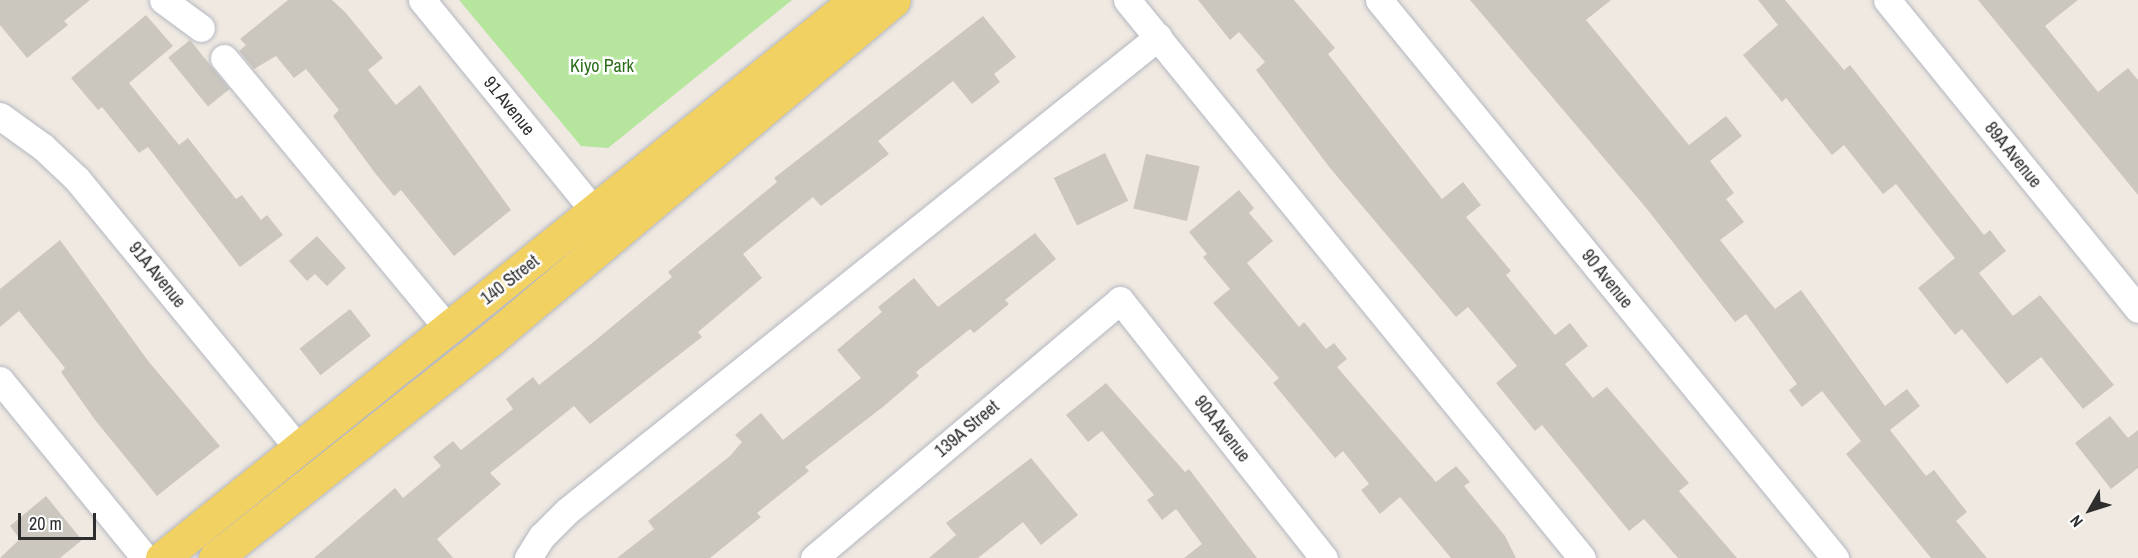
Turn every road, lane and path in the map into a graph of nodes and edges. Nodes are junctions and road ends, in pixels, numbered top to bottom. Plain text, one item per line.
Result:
1 (163, 0) edge
2 (422, 0) edge
3 (856, 0) edge
4 (894, 0) edge
5 (1127, 0) edge
6 (1380, 0) edge
7 (1887, 0) edge
8 (201, 28) dead end
9 (1158, 37) junction
10 (224, 58) dead end
11 (0, 116) edge
12 (596, 213) junction
13 (1120, 300) joint
14 (2138, 309) edge
15 (448, 329) junction
16 (489, 341) junction
17 (0, 380) edge
18 (299, 449) junction
19 (145, 558) edge
20 (162, 558) edge
21 (215, 558) edge
22 (528, 558) edge
23 (814, 558) edge
24 (1324, 558) edge
25 (1582, 558) edge
26 (1834, 558) edge

1 - 8 street
2 - 12 street, 91 Avenue
3 - 12 main road, 140 Street
4 - 16 main road, 140 Street
5 - 9 street
6 - 26 street, 90 Avenue
7 - 14 street, 89A Avenue
9 - 22 street
9 - 25 street
10 - 15 street
11 - 18 street, 91A Avenue
12 - 15 main road, 140 Street
12 - 16 main road
13 - 23 street, 139A Street
13 - 24 street, 90A Avenue
15 - 18 main road, 140 Street
16 - 21 main road, 140 Street
17 - 19 street
18 - 20 main road, 140 Street

